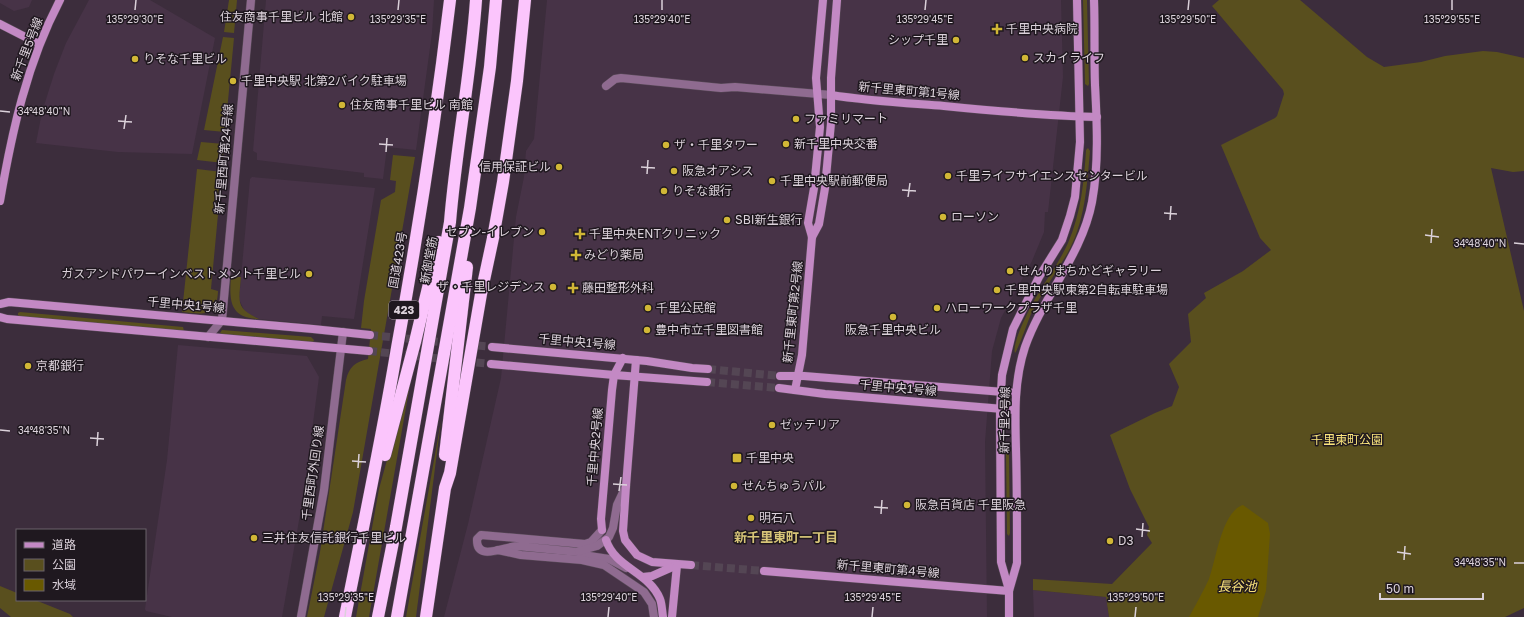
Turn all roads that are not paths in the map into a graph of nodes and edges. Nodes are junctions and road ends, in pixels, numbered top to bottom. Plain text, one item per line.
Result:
1 (60, 0) edge
2 (251, 0) edge
3 (450, 0) edge
4 (476, 0) edge
5 (496, 0) edge
6 (525, 0) edge
7 (823, 0) edge
8 (837, 0) edge
9 (1077, 0) edge
10 (1094, 0) edge
11 (0, 24) edge
12 (39, 44) junction
13 (606, 86) dead end
14 (818, 93) junction
15 (831, 95) junction
16 (1080, 116) junction
17 (1097, 117) junction
18 (453, 189) junction
19 (0, 201) edge
20 (470, 208) junction
21 (812, 237) junction
22 (0, 304) edge
23 (0, 317) edge
24 (222, 320) junction
25 (342, 332) junction
26 (370, 335) tunnel mouth
27 (208, 337) junction
28 (492, 347) tunnel mouth
29 (341, 349) junction
30 (369, 351) tunnel mouth
31 (623, 358) junction
32 (636, 360) junction
33 (491, 364) tunnel mouth
34 (708, 370) tunnel mouth
35 (614, 375) junction
36 (635, 376) junction
37 (780, 376) tunnel mouth
38 (798, 376) junction
39 (707, 382) tunnel mouth
40 (779, 388) tunnel mouth
41 (794, 390) junction
42 (1000, 392) junction
43 (1016, 393) junction
44 (1000, 409) junction
45 (1015, 410) junction
46 (626, 486) junction
47 (445, 488) junction
48 (367, 511) junction
49 (602, 530) junction
50 (606, 540) junction
51 (498, 550) junction
52 (578, 552) junction
53 (677, 565) junction
54 (691, 565) tunnel mouth
55 (631, 570) junction
56 (764, 571) tunnel mouth
57 (642, 577) junction
58 (1009, 591) junction
59 (301, 617) edge
60 (345, 617) edge
61 (378, 617) edge
62 (398, 617) edge
63 (426, 617) edge
64 (654, 617) edge
65 (663, 617) edge
66 (672, 617) edge
67 (1009, 617) edge

1 - 12 street, 新千里5号線
2 - 24 street, 新千里西町第24号線
3 - 48 highway, 国道423号 / 423
4 - 18 highway, 新御堂筋 / 423
5 - 20 highway
6 - 47 highway
7 - 14 street, 新千里東町第2号線
8 - 15 street
9 - 16 street, 新千里2号線
10 - 17 street, 新千里2号線
11 - 12 street
12 - 19 street, 新千里5号線
13 - 14 street
14 - 15 street
14 - 21 street, 新千里東町第2号線
15 - 16 street, 新千里東町第1号線
15 - 21 street, 新千里東町第2号線
16 - 17 street, 新千里東町第1号線
16 - 42 street, 新千里2号線
17 - 43 street, 新千里2号線
18 - 48 highway
18 - 61 highway, 新御堂筋 / 423
20 - 47 highway
20 - 62 highway
21 - 38 street, 新千里東町第2号線
22 - 24 street, 千里中央1号線
23 - 27 street
24 - 25 street, 千里中央1号線
24 - 27 street
25 - 26 street, 千里中央1号線
25 - 29 street, 千里西町外回り線
27 - 29 street
28 - 31 street, 千里中央1号線
29 - 30 street
29 - 59 street, 千里西町外回り線
31 - 32 street, 千里中央1号線
31 - 35 street, 千里中央2号線
32 - 34 street, 千里中央1号線
32 - 36 street
33 - 35 street
35 - 36 street
35 - 49 street, 千里中央2号線
36 - 39 street
36 - 46 street
37 - 38 street, 千里中央1号線
38 - 41 street, 新千里東町第2号線
38 - 42 street, 千里中央1号線
40 - 41 street, 千里中央1号線
41 - 44 street, 千里中央1号線
42 - 43 street, 千里中央1号線
42 - 44 street, 新千里2号線
43 - 45 street, 新千里2号線
44 - 45 street, 千里中央1号線
44 - 58 street, 新千里2号線
45 - 58 street, 新千里2号線
46 - 50 street
46 - 53 street
47 - 63 highway
48 - 60 highway, 国道423号 / 423
49 - 50 street, 千里中央2号線
49 - 51 street
50 - 52 street
50 - 55 street, 千里中央2号線
51 - 52 street
51 - 64 street
52 - 55 street
53 - 54 street
53 - 57 street
53 - 66 street
55 - 57 street, 千里中央2号線
56 - 58 street, 新千里東町第4号線
57 - 65 street, 千里中央2号線
58 - 67 street, 新千里2号線

